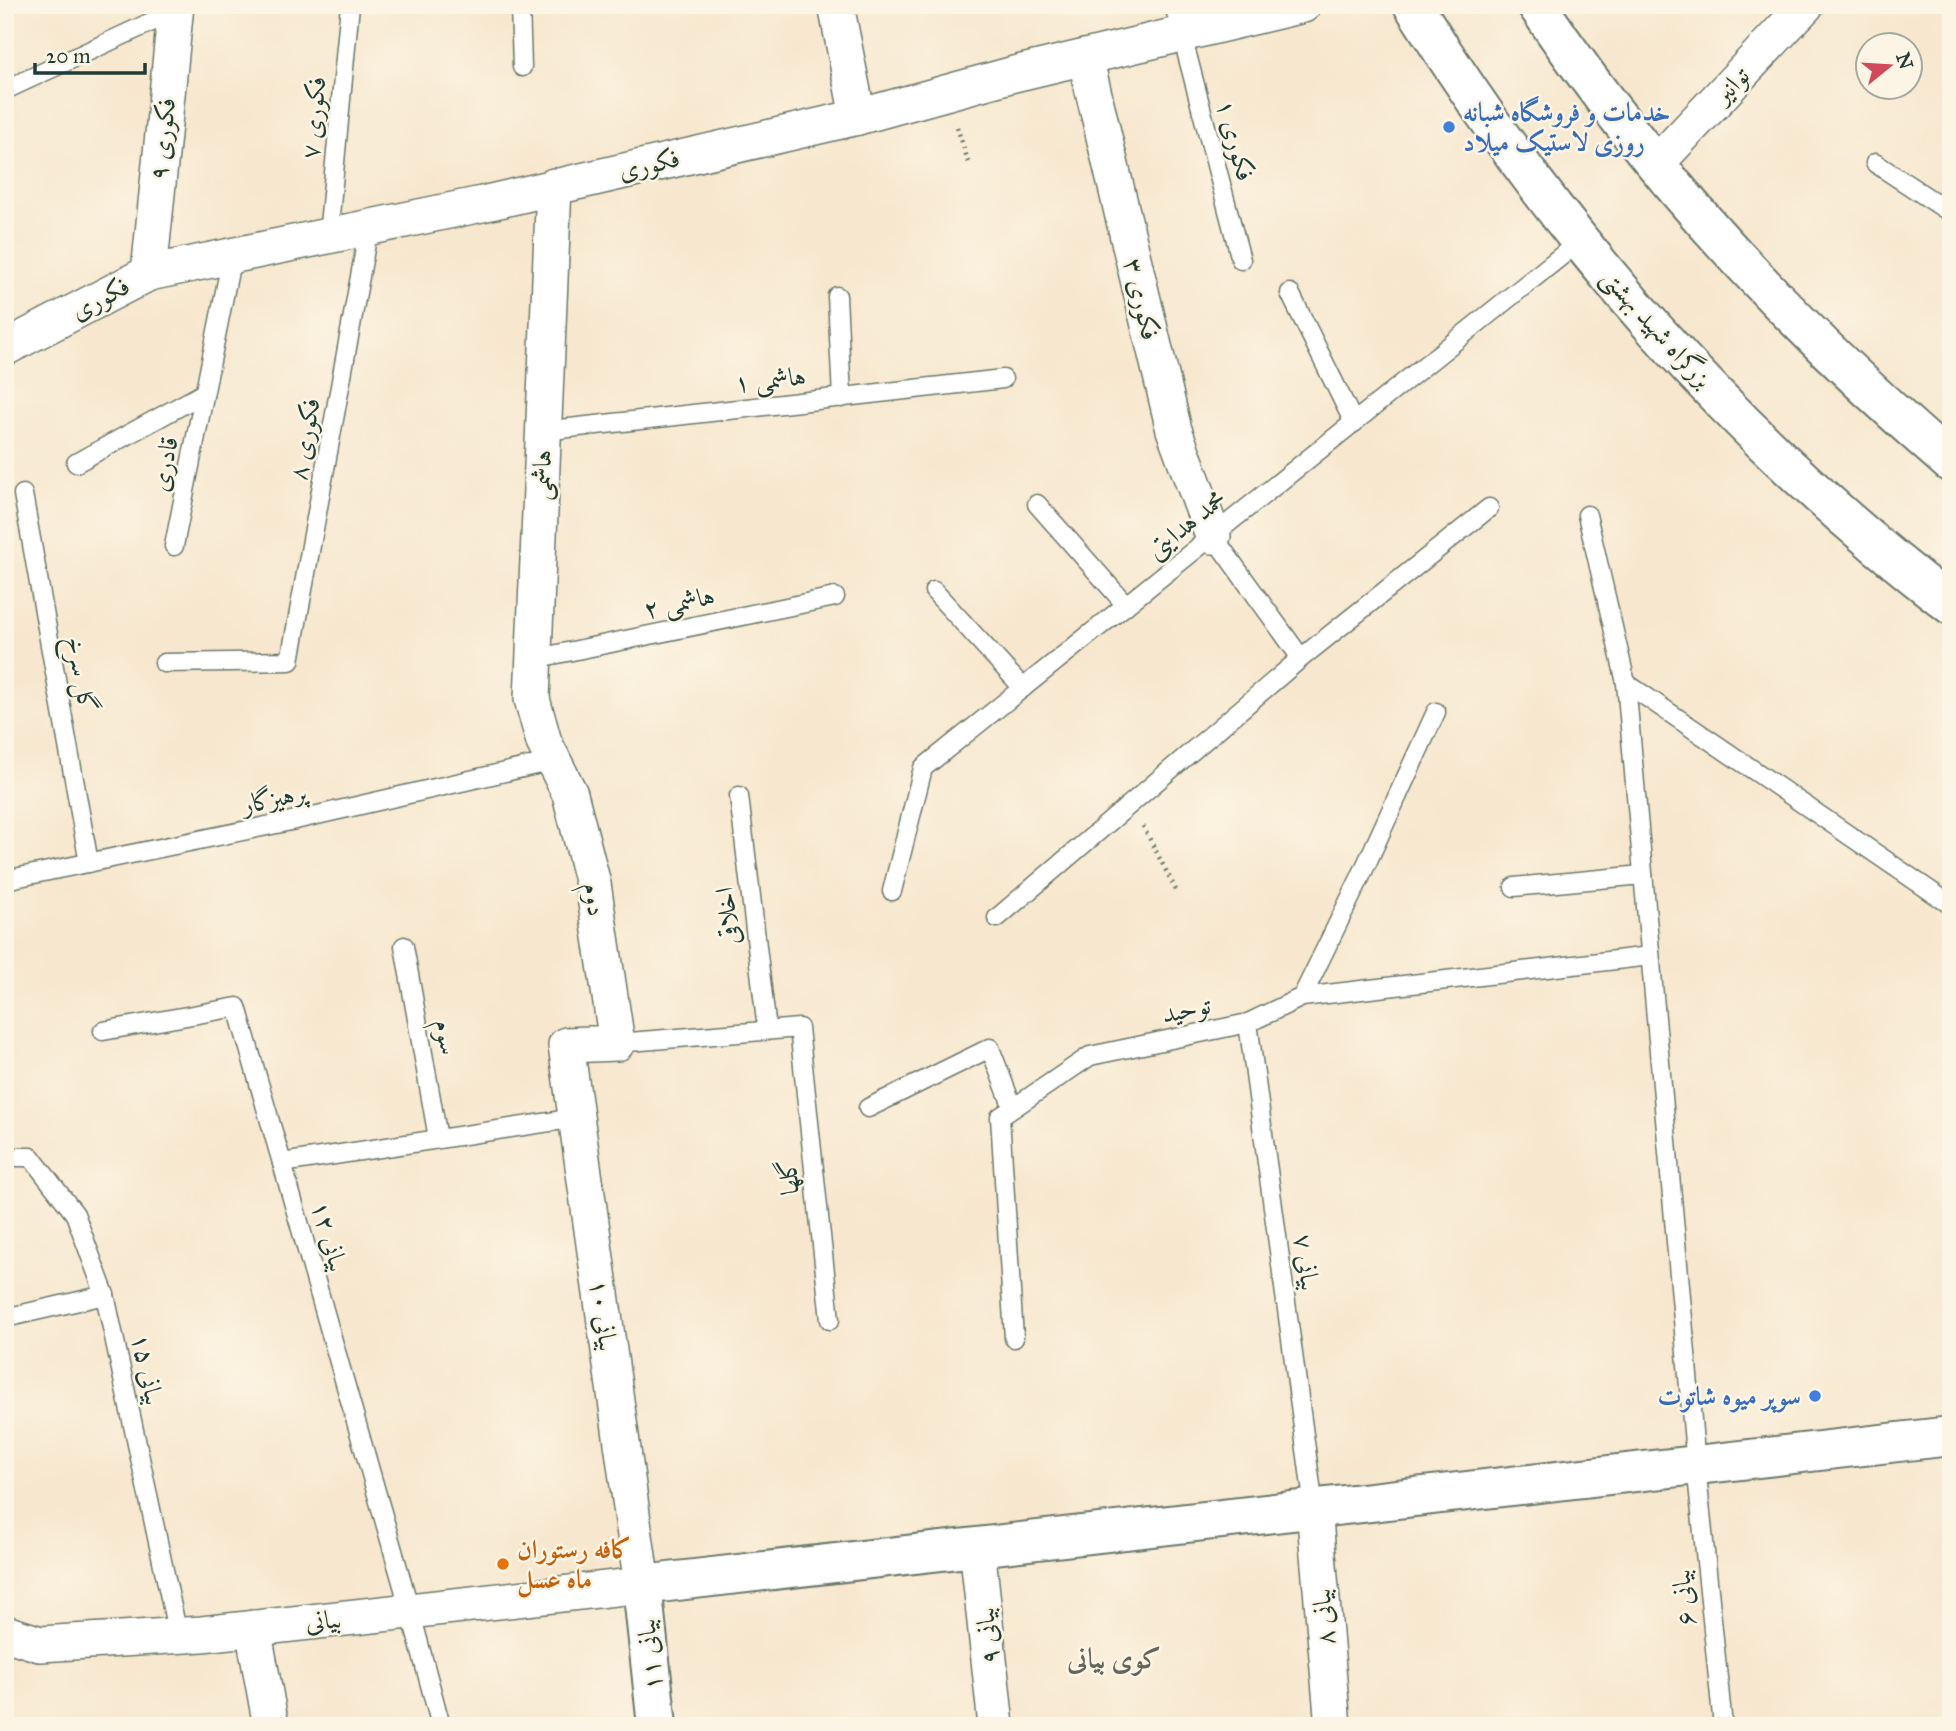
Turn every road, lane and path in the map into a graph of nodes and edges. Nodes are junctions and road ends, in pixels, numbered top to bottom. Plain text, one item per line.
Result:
1 (350, 5) edge
2 (520, 5) edge
3 (836, 5) edge
4 (1303, 5) edge
5 (1413, 5) edge
6 (1537, 5) edge
7 (1806, 5) edge
8 (175, 8) edge
9 (1177, 20) edge
10 (1085, 57) junction
11 (522, 66) dead end
12 (5, 90) edge
13 (858, 117) junction
14 (1875, 163) dead end
15 (1656, 164) junction
16 (554, 186) junction
17 (1951, 213) edge
18 (369, 227) junction
19 (328, 236) junction
20 (1580, 241) junction
21 (232, 256) junction
22 (1241, 260) dead end
23 (149, 273) junction
24 (1290, 293) dead end
25 (837, 296) dead end
26 (5, 348) edge
27 (1003, 379) dead end
28 (204, 393) junction
29 (842, 398) junction
30 (1354, 422) junction
31 (543, 431) junction
32 (76, 463) dead end
33 (1951, 463) edge
34 (23, 494) dead end
35 (1037, 504) dead end
36 (1489, 508) dead end
37 (1587, 515) dead end
38 (1213, 536) junction
39 (174, 546) dead end
40 (934, 591) dead end
41 (835, 597) dead end
42 (1126, 605) junction
43 (1951, 605) edge
44 (1301, 658) junction
45 (533, 659) junction
46 (164, 663) dead end
47 (1626, 683) junction
48 (1023, 688) junction
49 (1436, 712) dead end
50 (553, 761) junction
51 (739, 796) dead end
52 (1132, 803) junction
53 (89, 863) junction
54 (1643, 876) junction
55 (5, 880) edge
56 (1514, 887) dead end
57 (892, 891) dead end
58 (1178, 894) dead end
59 (1951, 905) edge
60 (997, 918) dead end
61 (404, 946) dead end
62 (1650, 956) junction
63 (1302, 997) junction
64 (1248, 1023) junction
65 (767, 1030) junction
66 (103, 1031) dead end
67 (617, 1043) junction
68 (868, 1108) dead end
69 (1013, 1108) junction
70 (576, 1118) junction
71 (438, 1138) junction
72 (5, 1157) edge
73 (282, 1163) junction
74 (105, 1295) junction
75 (5, 1318) edge
76 (830, 1320) dead end
77 (1014, 1338) dead end
78 (1951, 1436) edge
79 (1696, 1465) junction
80 (1314, 1508) junction
81 (977, 1546) junction
82 (642, 1585) junction
83 (410, 1610) junction
84 (253, 1628) junction
85 (5, 1633) edge
86 (178, 1635) junction
87 (271, 1726) edge
88 (441, 1726) edge
89 (657, 1726) edge
90 (996, 1726) edge
91 (1333, 1726) edge
92 (1723, 1726) edge

1 - 19 lane, فکوری ۷
2 - 11 lane
3 - 13 street
4 - 9 street, فکوری
5 - 20 main road, بزرگراه شهید بهشتی
6 - 15 main road
7 - 15 street, توانیر
8 - 12 lane
8 - 23 street, فکوری ۹
9 - 10 street, فکوری
9 - 22 lane, فکوری ۱
10 - 13 street, فکوری
10 - 38 street, فکوری ۳
13 - 16 street, فکوری
14 - 17 lane
15 - 33 main road
16 - 18 street, فکوری
16 - 31 street, هاشمی
18 - 19 street, فکوری
18 - 46 lane, فکوری ۸
19 - 21 street, فکوری
20 - 30 lane, محمد هدایتی
20 - 43 main road, بزرگراه شهید بهشتی
21 - 23 street, فکوری
21 - 28 lane, قادری
23 - 26 street, فکوری
24 - 30 lane
25 - 29 lane
27 - 29 lane, هاشمی ۱
28 - 32 lane, قادری
28 - 39 lane, قادری
29 - 31 lane, هاشمی ۱
30 - 38 lane, محمد هدایتی
31 - 45 street, هاشمی
34 - 53 lane, گل سرخ
35 - 42 lane
36 - 44 lane
37 - 47 lane, بیانی ۶
38 - 42 lane, محمد هدایتی
38 - 44 lane
40 - 48 lane
41 - 45 lane, هاشمی ۲
42 - 48 lane, محمد هدایتی
44 - 52 lane
45 - 50 street, هاشمی
47 - 54 lane, بیانی ۶
47 - 59 lane
48 - 57 lane, محمد هدایتی
49 - 63 lane
50 - 53 lane, پرهیزگار
50 - 67 street, دوم
51 - 65 lane, اخلاقی
52 - 58 path
52 - 60 lane
53 - 55 lane, پرهیزگار
54 - 56 lane
54 - 62 lane, بیانی ۶
61 - 71 lane, سوم
62 - 63 lane, توحید
62 - 79 lane, بیانی ۶
63 - 64 lane, توحید
64 - 69 lane, توحید
64 - 80 lane, بیانی ۷
65 - 67 lane
65 - 76 lane, گلها
66 - 73 lane, بیانی ۱۲
67 - 70 street, بیانی ۱۰
68 - 69 lane
69 - 77 lane
70 - 71 lane
70 - 82 street, بیانی ۱۰
71 - 73 lane
72 - 74 lane, بیانی ۱۵
73 - 83 lane, بیانی ۱۲
74 - 75 lane
74 - 86 lane, بیانی ۱۵
78 - 79 main road
79 - 80 main road
79 - 92 lane, بیانی ۶
80 - 81 main road
80 - 91 street, بیانی ۸
81 - 82 main road
81 - 90 street, بیانی ۹
82 - 83 street, بیانی
82 - 89 main road, بیانی ۱۱
83 - 84 street, بیانی
83 - 88 lane, بیانی ۱۲
84 - 86 street, بیانی
84 - 87 street
85 - 86 street, بیانی

